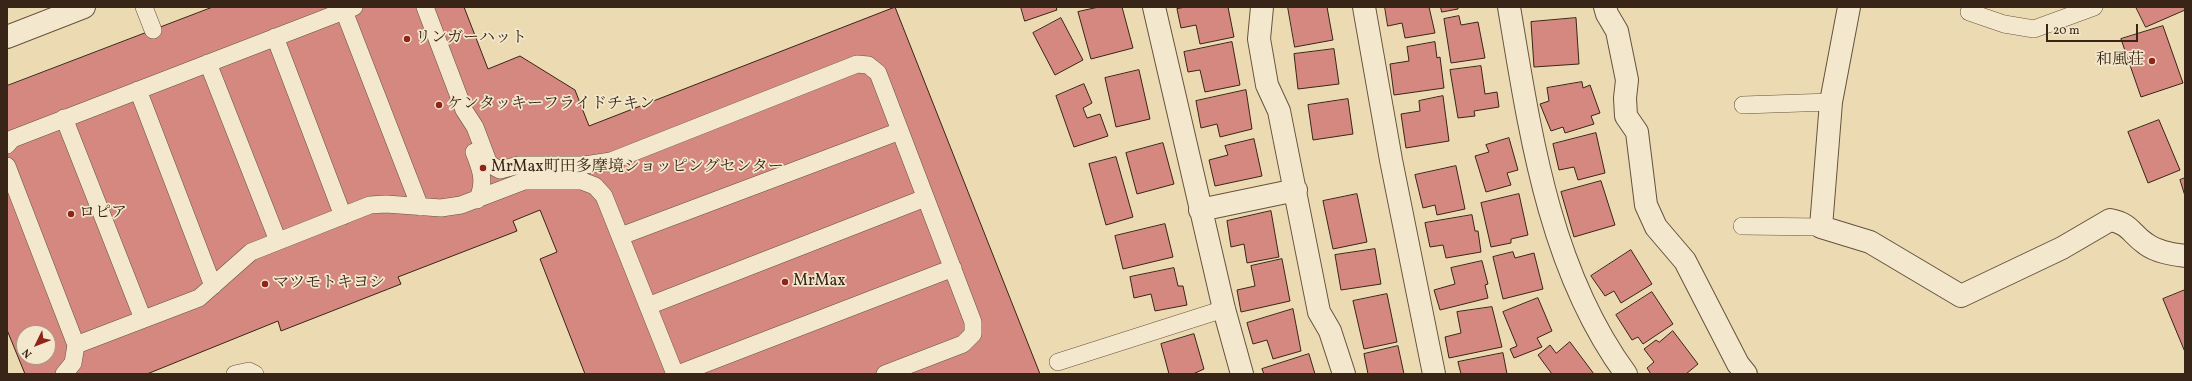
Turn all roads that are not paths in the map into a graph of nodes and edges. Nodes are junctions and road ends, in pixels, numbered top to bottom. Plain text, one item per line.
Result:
1 (84, 7) edge
2 (144, 7) edge
3 (425, 7) edge
4 (1154, 7) edge
5 (1262, 7) edge
6 (1364, 7) edge
7 (1509, 7) edge
8 (1605, 7) edge
9 (1849, 7) edge
10 (2094, 7) edge
11 (349, 9) edge
12 (1969, 12) dead end
13 (153, 30) dead end
14 (7, 37) edge
15 (276, 38) junction
16 (208, 63) junction
17 (138, 90) junction
18 (1831, 102) junction
19 (1742, 106) dead end
20 (464, 110) junction
21 (64, 118) junction
22 (900, 131) junction
23 (7, 145) edge
24 (7, 166) edge
25 (1296, 190) junction
26 (926, 198) junction
27 (477, 200) junction
28 (420, 207) junction
29 (1200, 210) junction
30 (343, 216) junction
31 (1742, 226) dead end
32 (1821, 227) junction
33 (621, 236) junction
34 (278, 241) junction
35 (2185, 256) edge
36 (953, 268) junction
37 (213, 286) junction
38 (648, 306) junction
39 (1224, 309) junction
40 (142, 319) junction
41 (76, 345) junction
42 (1058, 362) dead end
43 (64, 374) edge
44 (235, 374) edge
45 (255, 374) edge
46 (677, 374) edge
47 (885, 374) edge
48 (1242, 374) edge
49 (1344, 374) edge
50 (1434, 374) edge
51 (1626, 374) edge
52 (1746, 374) edge

1 - 14 street
2 - 13 lane
3 - 20 lane
4 - 29 street
5 - 25 street
6 - 50 street
7 - 51 street
8 - 52 street
9 - 18 street
10 - 12 lane
11 - 15 lane
11 - 28 lane
15 - 16 lane
15 - 30 lane
16 - 17 lane
16 - 34 lane
17 - 21 lane
17 - 37 lane
18 - 19 lane
18 - 32 street
20 - 22 lane
20 - 27 lane
21 - 23 lane
21 - 40 lane
22 - 26 lane
22 - 33 lane
24 - 41 lane
25 - 29 street
25 - 49 street
26 - 36 lane
26 - 38 lane
27 - 28 lane
27 - 33 lane
28 - 30 lane
29 - 39 street
30 - 34 lane
31 - 32 lane
32 - 35 street
33 - 38 lane
34 - 37 lane
36 - 46 lane
36 - 47 lane
37 - 40 lane
38 - 46 lane
39 - 42 lane
39 - 48 street
40 - 41 lane
41 - 43 lane
44 - 45 lane

